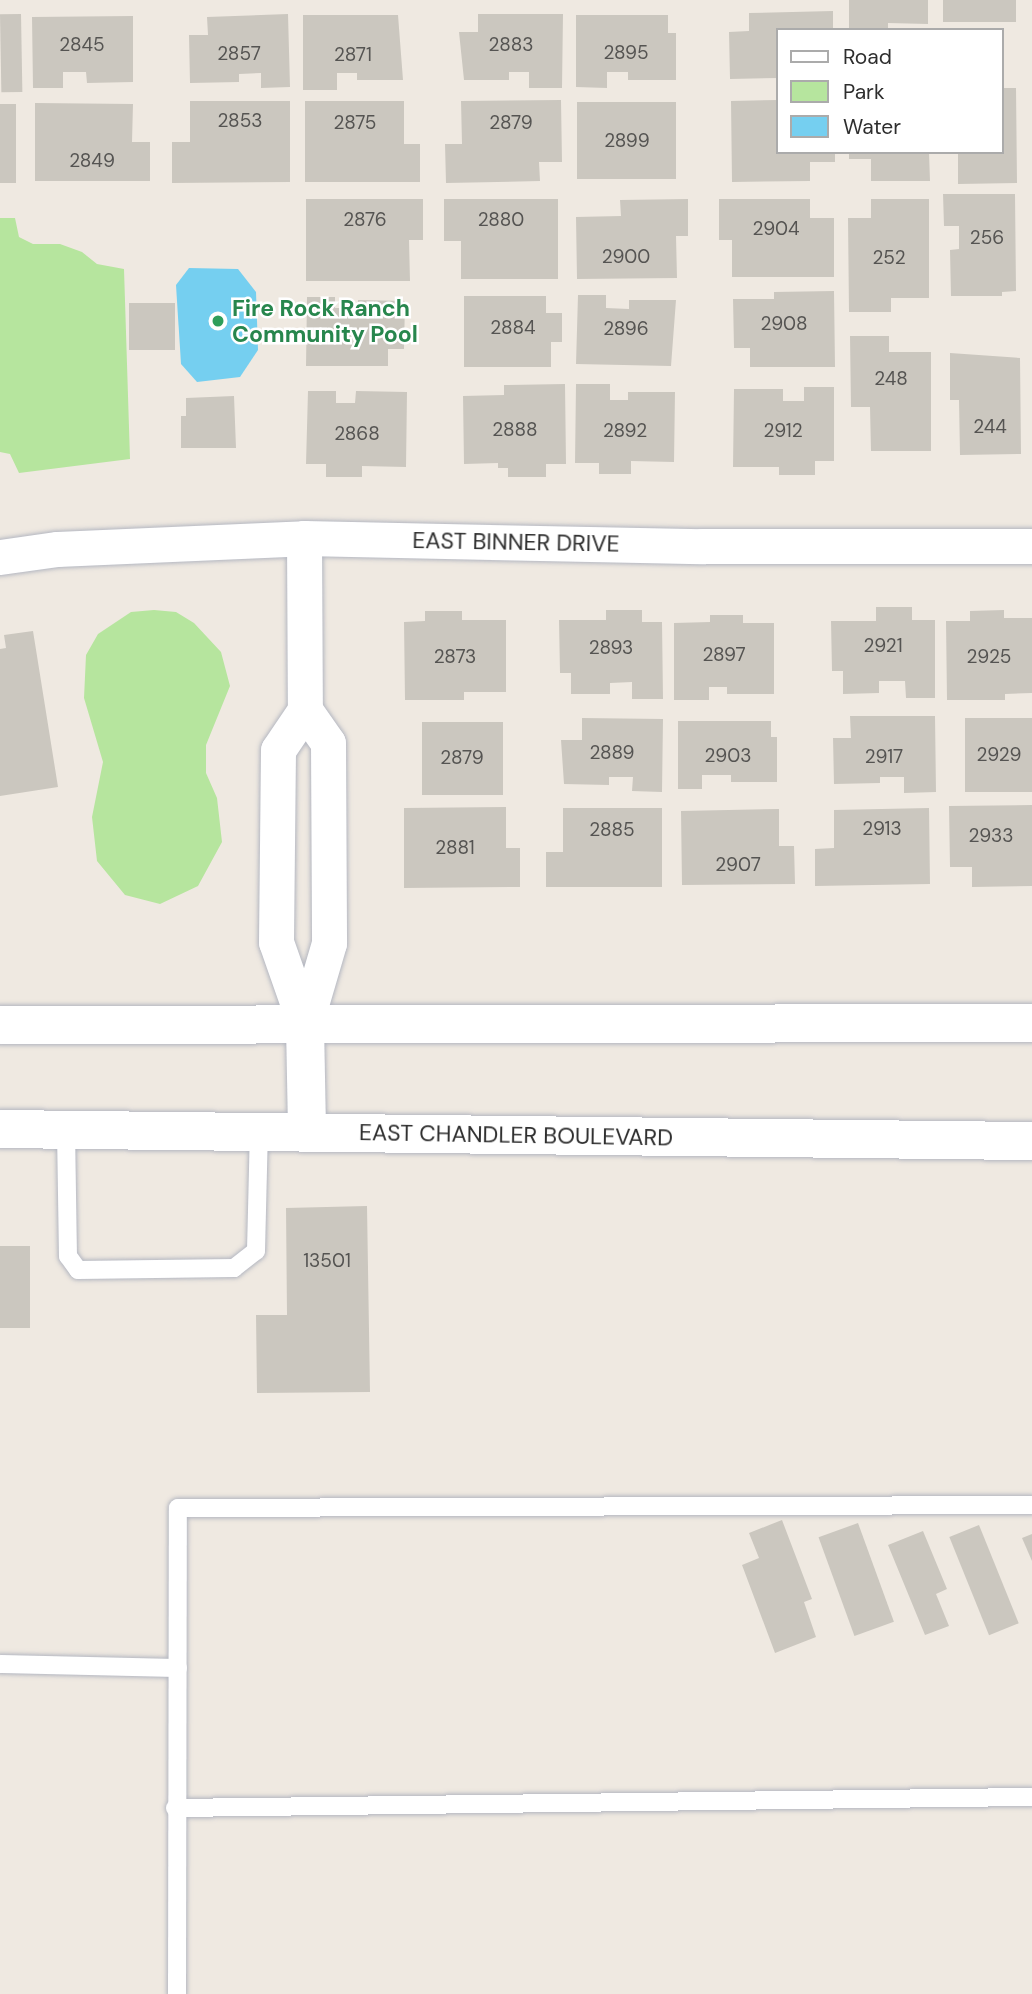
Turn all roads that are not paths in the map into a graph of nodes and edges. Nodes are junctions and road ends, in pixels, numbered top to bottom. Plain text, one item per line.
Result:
1 (304, 538) junction
2 (1032, 546) edge
3 (0, 557) edge
4 (304, 710) junction
5 (1032, 1023) edge
6 (0, 1026) edge
7 (305, 1026) junction
8 (0, 1129) edge
9 (66, 1130) junction
10 (259, 1132) junction
11 (307, 1133) junction
12 (1032, 1141) edge
13 (1032, 1504) edge
14 (0, 1664) edge
15 (178, 1668) junction
16 (1032, 1797) edge
17 (175, 1808) junction
18 (177, 1994) edge

1 - 2 street, EAST BINNER DRIVE
1 - 3 street, EAST BINNER DRIVE
1 - 4 street
4 - 7 street
4 - 7 street
5 - 7 main road
6 - 7 main road
7 - 11 main road
8 - 9 main road, EAST CHANDLER BOULEVARD
9 - 10 main road, EAST CHANDLER BOULEVARD
9 - 10 lane
10 - 11 main road, EAST CHANDLER BOULEVARD
11 - 12 main road, EAST CHANDLER BOULEVARD
13 - 15 lane
14 - 15 lane
15 - 17 lane
16 - 17 lane
17 - 18 lane

